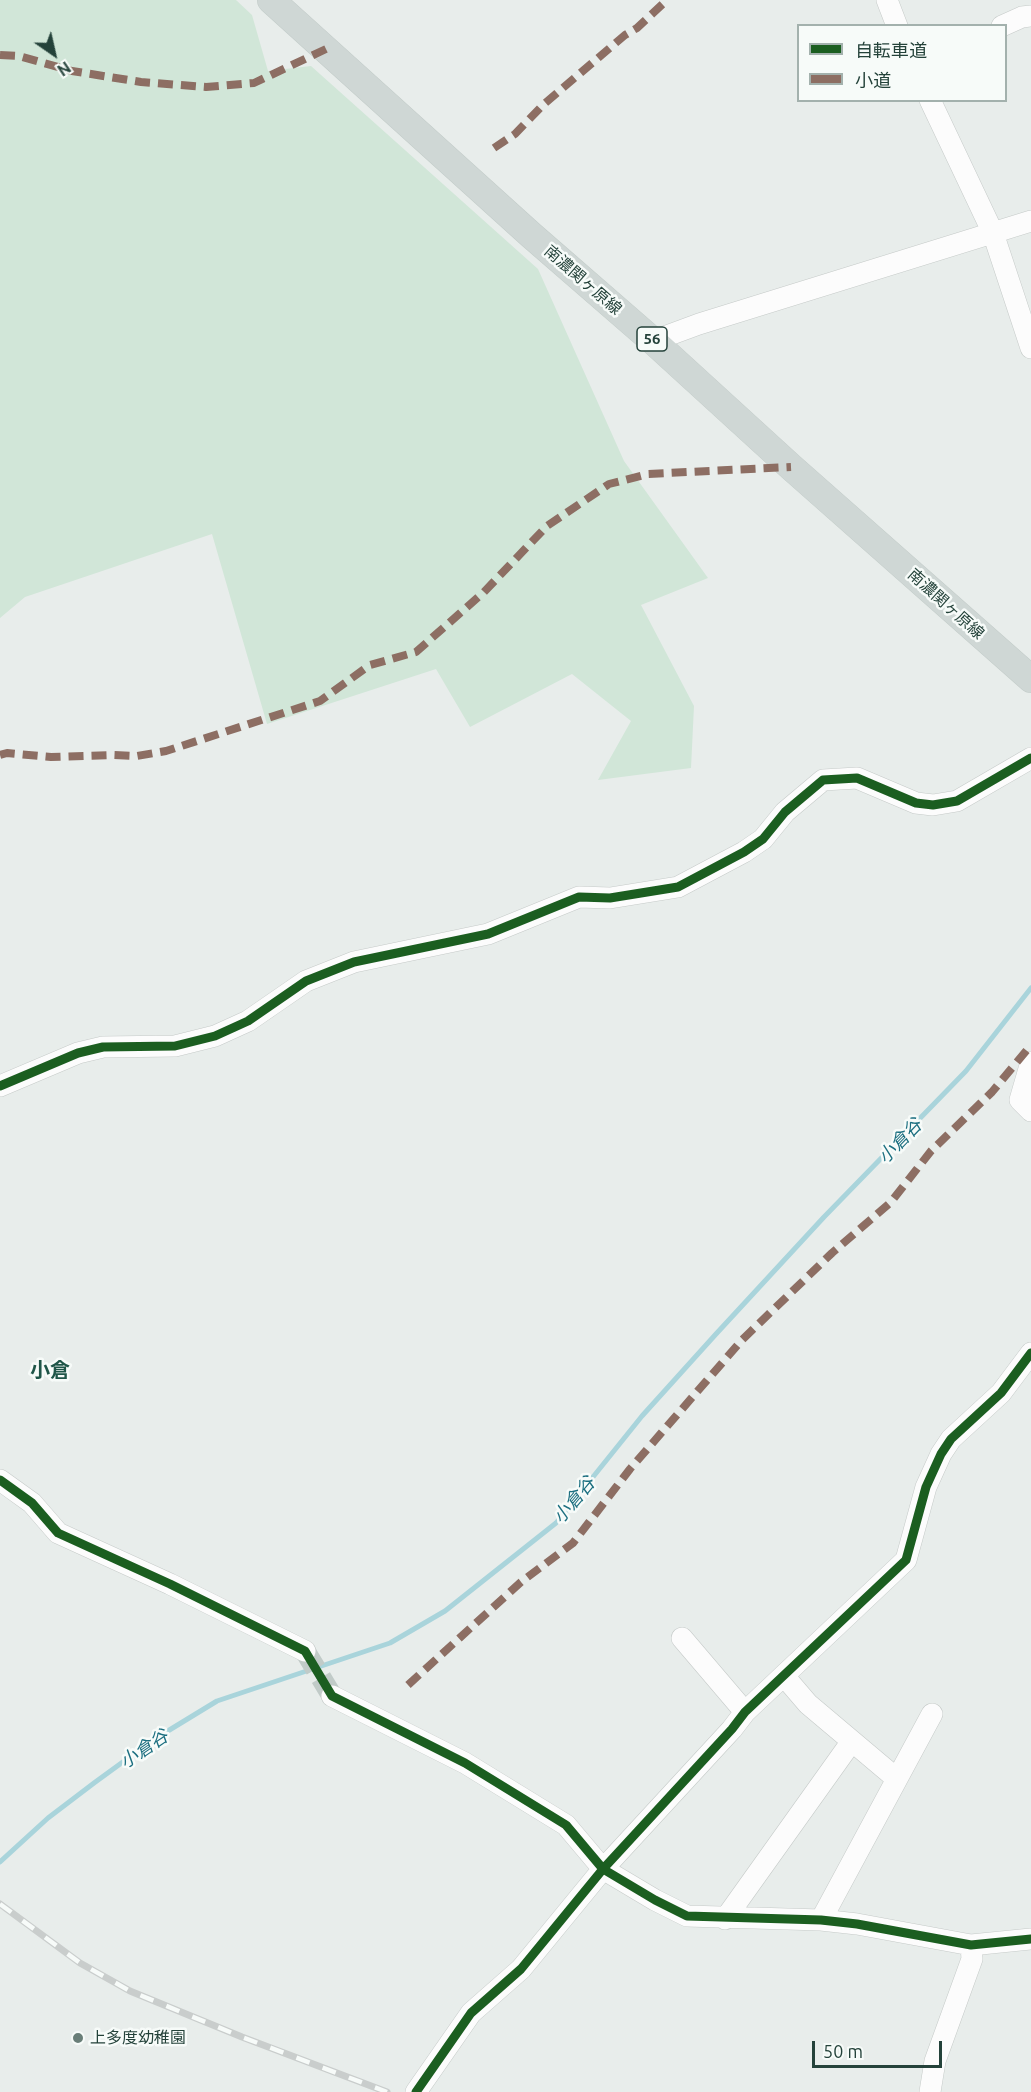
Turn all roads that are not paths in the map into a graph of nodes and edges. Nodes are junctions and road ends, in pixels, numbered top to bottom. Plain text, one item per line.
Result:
1 (271, 0) edge
2 (887, 0) edge
3 (1031, 16) edge
4 (896, 24) edge
5 (1006, 24) edge
6 (931, 102) edge
7 (1031, 221) edge
8 (993, 233) junction
9 (654, 341) junction
10 (1031, 348) edge
11 (1031, 679) edge
12 (1031, 758) edge
13 (1031, 1062) edge
14 (0, 1086) edge
15 (1031, 1111) edge
16 (1031, 1353) edge
17 (0, 1480) edge
18 (682, 1638) dead end
19 (305, 1651) tunnel mouth
20 (784, 1676) junction
21 (332, 1696) tunnel mouth
22 (745, 1712) junction
23 (932, 1714) dead end
24 (852, 1741) junction
25 (897, 1779) junction
26 (603, 1869) junction
27 (725, 1919) junction
28 (821, 1920) junction
29 (1031, 1939) edge
30 (971, 1945) junction
31 (416, 2092) edge
32 (930, 2092) edge

1 - 9 main road, 南濃関ヶ原線 / 56
2 - 4 street
3 - 5 street
6 - 8 street
7 - 8 street
8 - 9 street
8 - 10 street
9 - 11 main road, 南濃関ヶ原線 / 56
12 - 14 street
13 - 15 street
16 - 20 street
17 - 19 street
18 - 22 street
20 - 22 street
20 - 24 street
21 - 26 street
22 - 26 street
23 - 25 street
24 - 25 street
24 - 27 street
25 - 28 street
26 - 27 street
26 - 31 street
27 - 28 street
28 - 30 street
29 - 30 street
30 - 32 street

